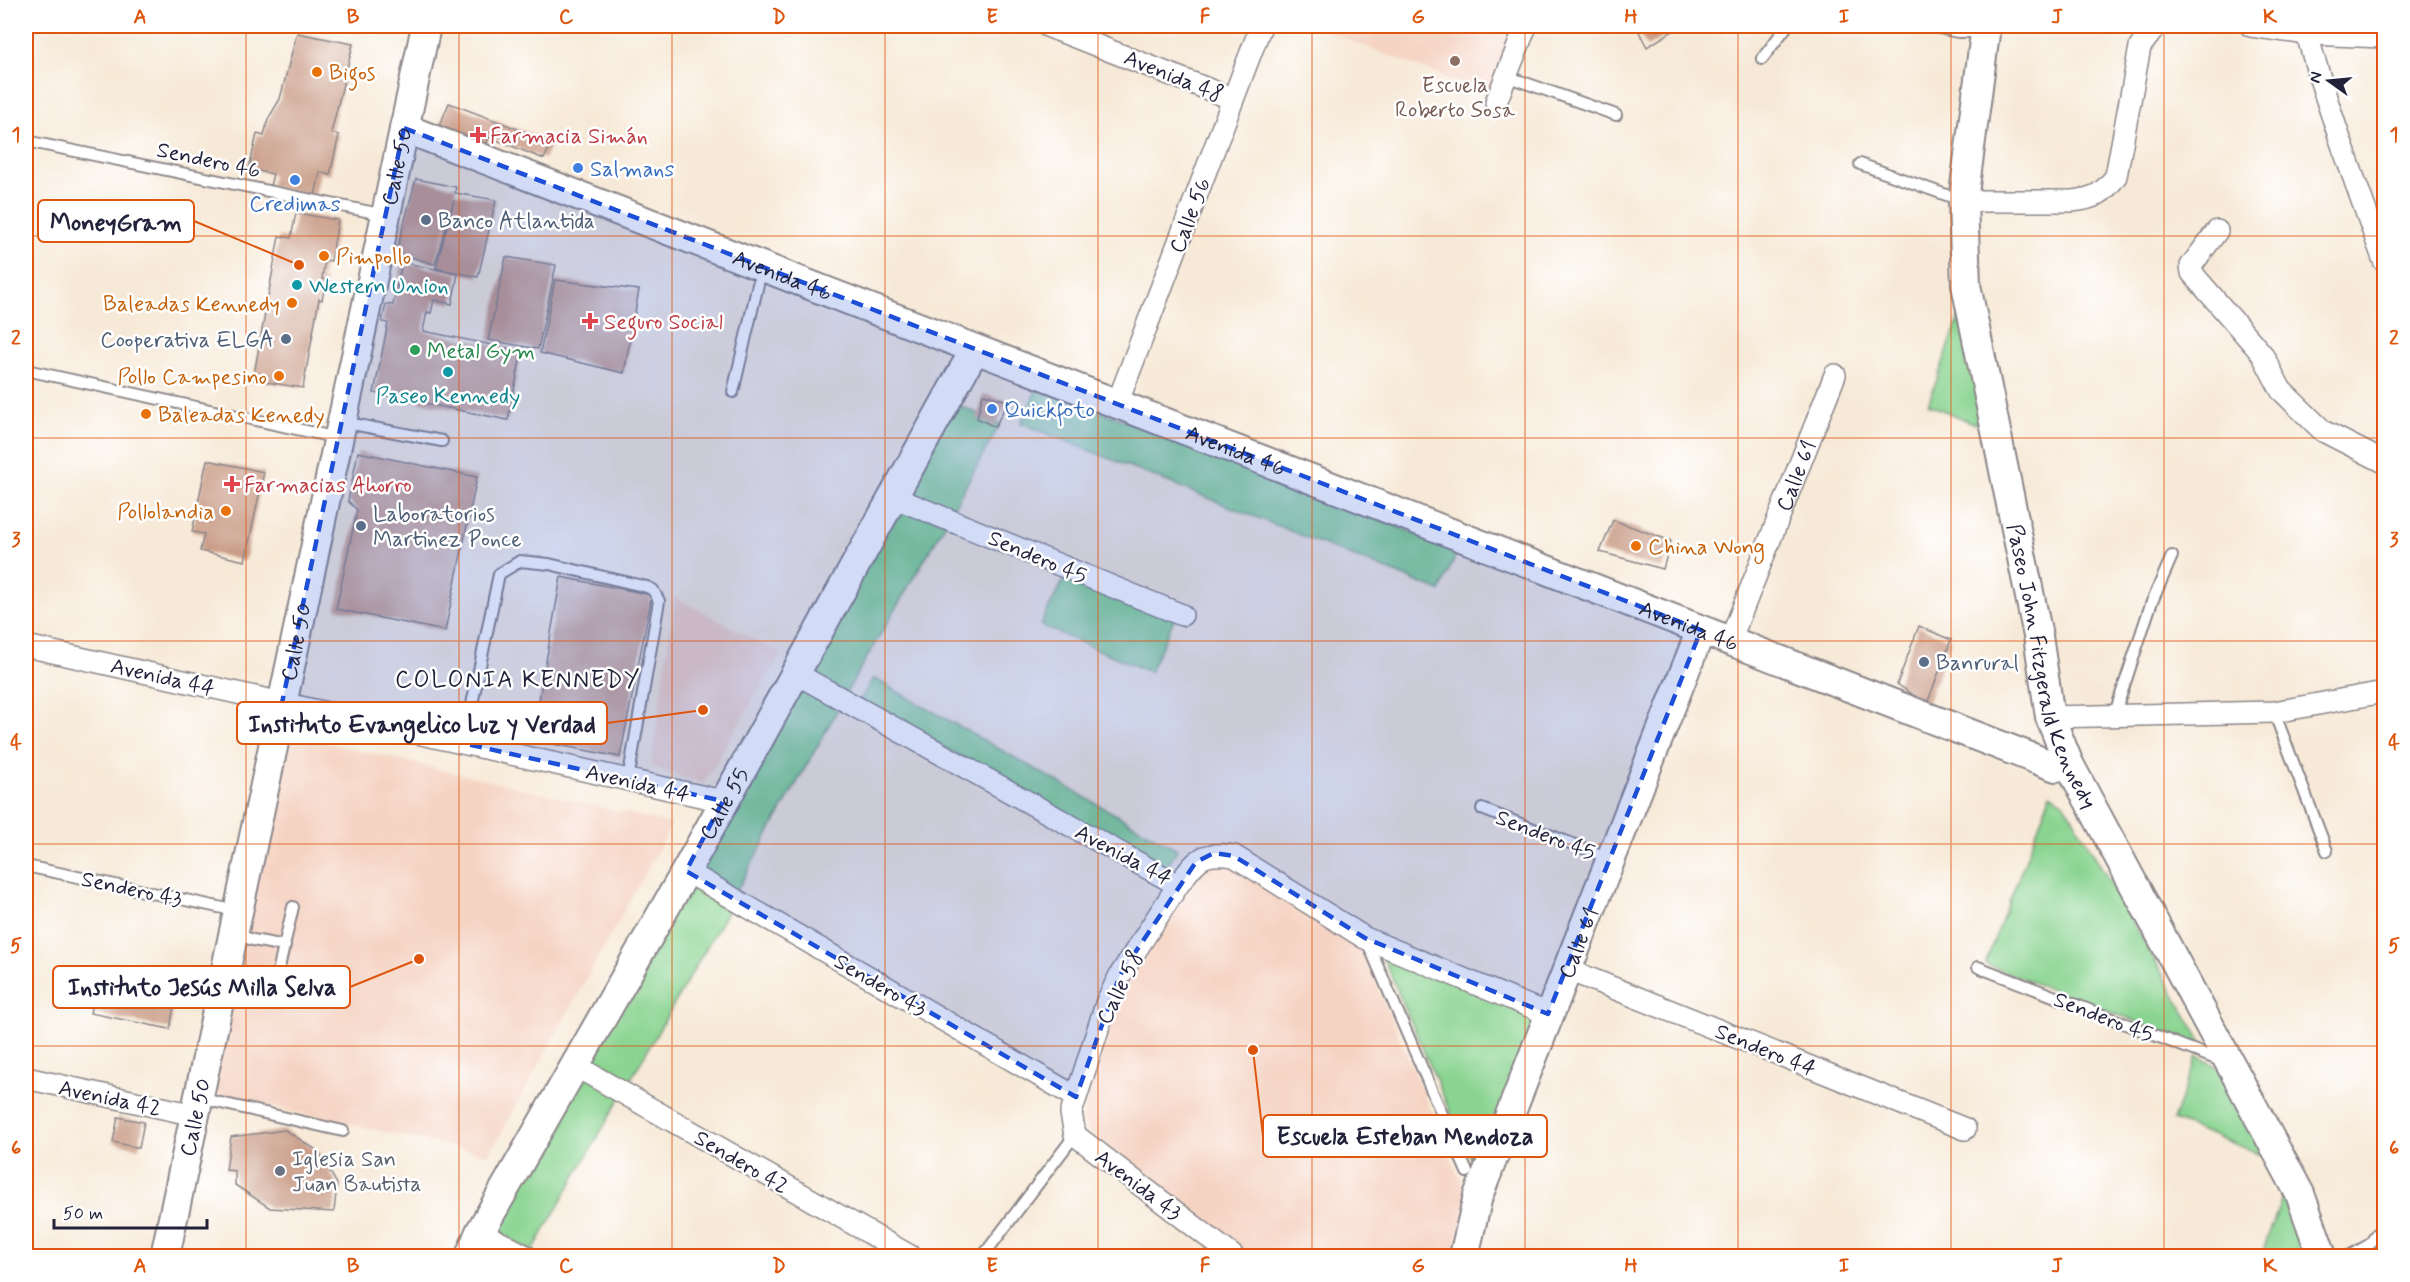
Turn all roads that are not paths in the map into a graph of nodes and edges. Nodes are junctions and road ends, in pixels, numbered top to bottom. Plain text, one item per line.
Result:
1 (426, 26) edge
2 (1047, 26) edge
3 (1261, 26) edge
4 (1526, 26) edge
5 (1788, 26) edge
6 (1929, 26) edge
7 (2156, 26) edge
8 (2250, 26) edge
9 (1985, 29) edge
10 (2307, 34) junction
11 (2385, 37) edge
12 (1762, 59) dead end
13 (1506, 76) junction
14 (1233, 99) junction
15 (1496, 102) dead end
16 (1616, 115) dead end
17 (404, 128) junction
18 (26, 141) edge
19 (1860, 164) dead end
20 (1963, 201) junction
21 (386, 215) junction
22 (2217, 231) dead end
23 (2385, 261) edge
24 (762, 267) junction
25 (975, 349) junction
26 (26, 369) edge
27 (1835, 375) dead end
28 (733, 392) dead end
29 (1117, 404) junction
30 (340, 430) junction
31 (442, 441) dead end
32 (2385, 462) edge
33 (893, 497) junction
34 (2172, 556) dead end
35 (1182, 615) dead end
36 (1701, 630) junction
37 (1730, 641) junction
38 (26, 646) edge
39 (795, 673) junction
40 (2385, 692) edge
41 (282, 703) junction
42 (2274, 712) junction
43 (2114, 716) junction
44 (2050, 717) junction
45 (464, 742) junction
46 (2069, 764) junction
47 (627, 780) junction
48 (723, 801) junction
49 (1482, 809) dead end
50 (2327, 851) dead end
51 (1610, 858) junction
52 (26, 866) edge
53 (686, 871) junction
54 (1178, 885) junction
55 (293, 907) dead end
56 (236, 922) junction
57 (1365, 938) junction
58 (285, 946) junction
59 (1978, 967) dead end
60 (1566, 969) junction
61 (272, 998) dead end
62 (1548, 1014) junction
63 (573, 1065) junction
64 (2231, 1065) junction
65 (26, 1078) edge
66 (1076, 1097) junction
67 (196, 1106) junction
68 (1965, 1129) dead end
69 (343, 1131) dead end
70 (1075, 1135) junction
71 (1467, 1172) dead end
72 (2385, 1224) edge
73 (475, 1244) edge
74 (165, 1257) edge
75 (526, 1257) edge
76 (910, 1257) edge
77 (983, 1257) edge
78 (1233, 1257) edge
79 (1464, 1257) edge
80 (2322, 1257) edge
81 (2349, 1257) edge

1 - 17 street, Calle 50
2 - 14 street, Avenida 48
3 - 14 street, Calle 56
4 - 13 street
5 - 12 lane
6 - 9 lane
7 - 20 street
8 - 10 street
9 - 20 street, Paseo John Fitzgerald Kennedy
10 - 11 street
10 - 23 street
13 - 15 street
13 - 16 lane
14 - 29 street, Calle 56
17 - 21 street, Calle 50
17 - 24 street, Avenida 46
18 - 21 lane, Sendero 46
19 - 20 lane
20 - 44 street, Paseo John Fitzgerald Kennedy
21 - 30 street, Calle 50
22 - 32 street
24 - 25 street, Avenida 46
24 - 28 lane
25 - 29 street, Avenida 46
25 - 33 street, Calle 55
26 - 30 lane
27 - 37 street, Calle 61
29 - 36 street, Avenida 46
30 - 31 lane
30 - 41 street, Calle 50
33 - 35 street, Sendero 45
33 - 39 street, Calle 55
34 - 43 lane
36 - 37 street, Avenida 46
36 - 51 street, Calle 61
37 - 46 street, Avenida 46
38 - 41 street, Avenida 44
39 - 48 street, Calle 55
39 - 54 street, Avenida 44
40 - 42 street
41 - 45 street, Avenida 44
41 - 56 street, Calle 50
42 - 43 street
42 - 50 lane
43 - 44 street
44 - 46 street, Paseo John Fitzgerald Kennedy
45 - 47 street, Avenida 44
45 - 47 lane
46 - 64 street, Paseo John Fitzgerald Kennedy
47 - 48 street, Avenida 44
48 - 53 street, Calle 55
49 - 51 lane, Sendero 45
51 - 60 street, Calle 61
52 - 56 lane, Sendero 43
53 - 63 street, Calle 55
53 - 66 street, Sendero 43
54 - 57 street, Avenida 44
54 - 66 street, Calle 58
55 - 58 lane
56 - 58 lane, Sendero 43
56 - 67 street, Calle 50
57 - 62 street, Avenida 44
57 - 71 lane
58 - 61 lane
59 - 64 lane, Sendero 45
60 - 62 street, Calle 61
60 - 68 street, Sendero 44
62 - 79 street, Calle 61
63 - 73 street, Calle 55
63 - 76 street, Sendero 42
64 - 80 street, Paseo John Fitzgerald Kennedy
65 - 67 street, Avenida 42
66 - 70 street, Avenida 43
67 - 69 lane
67 - 74 street, Calle 50
70 - 77 lane
70 - 78 street, Avenida 43
72 - 81 lane
73 - 75 street

